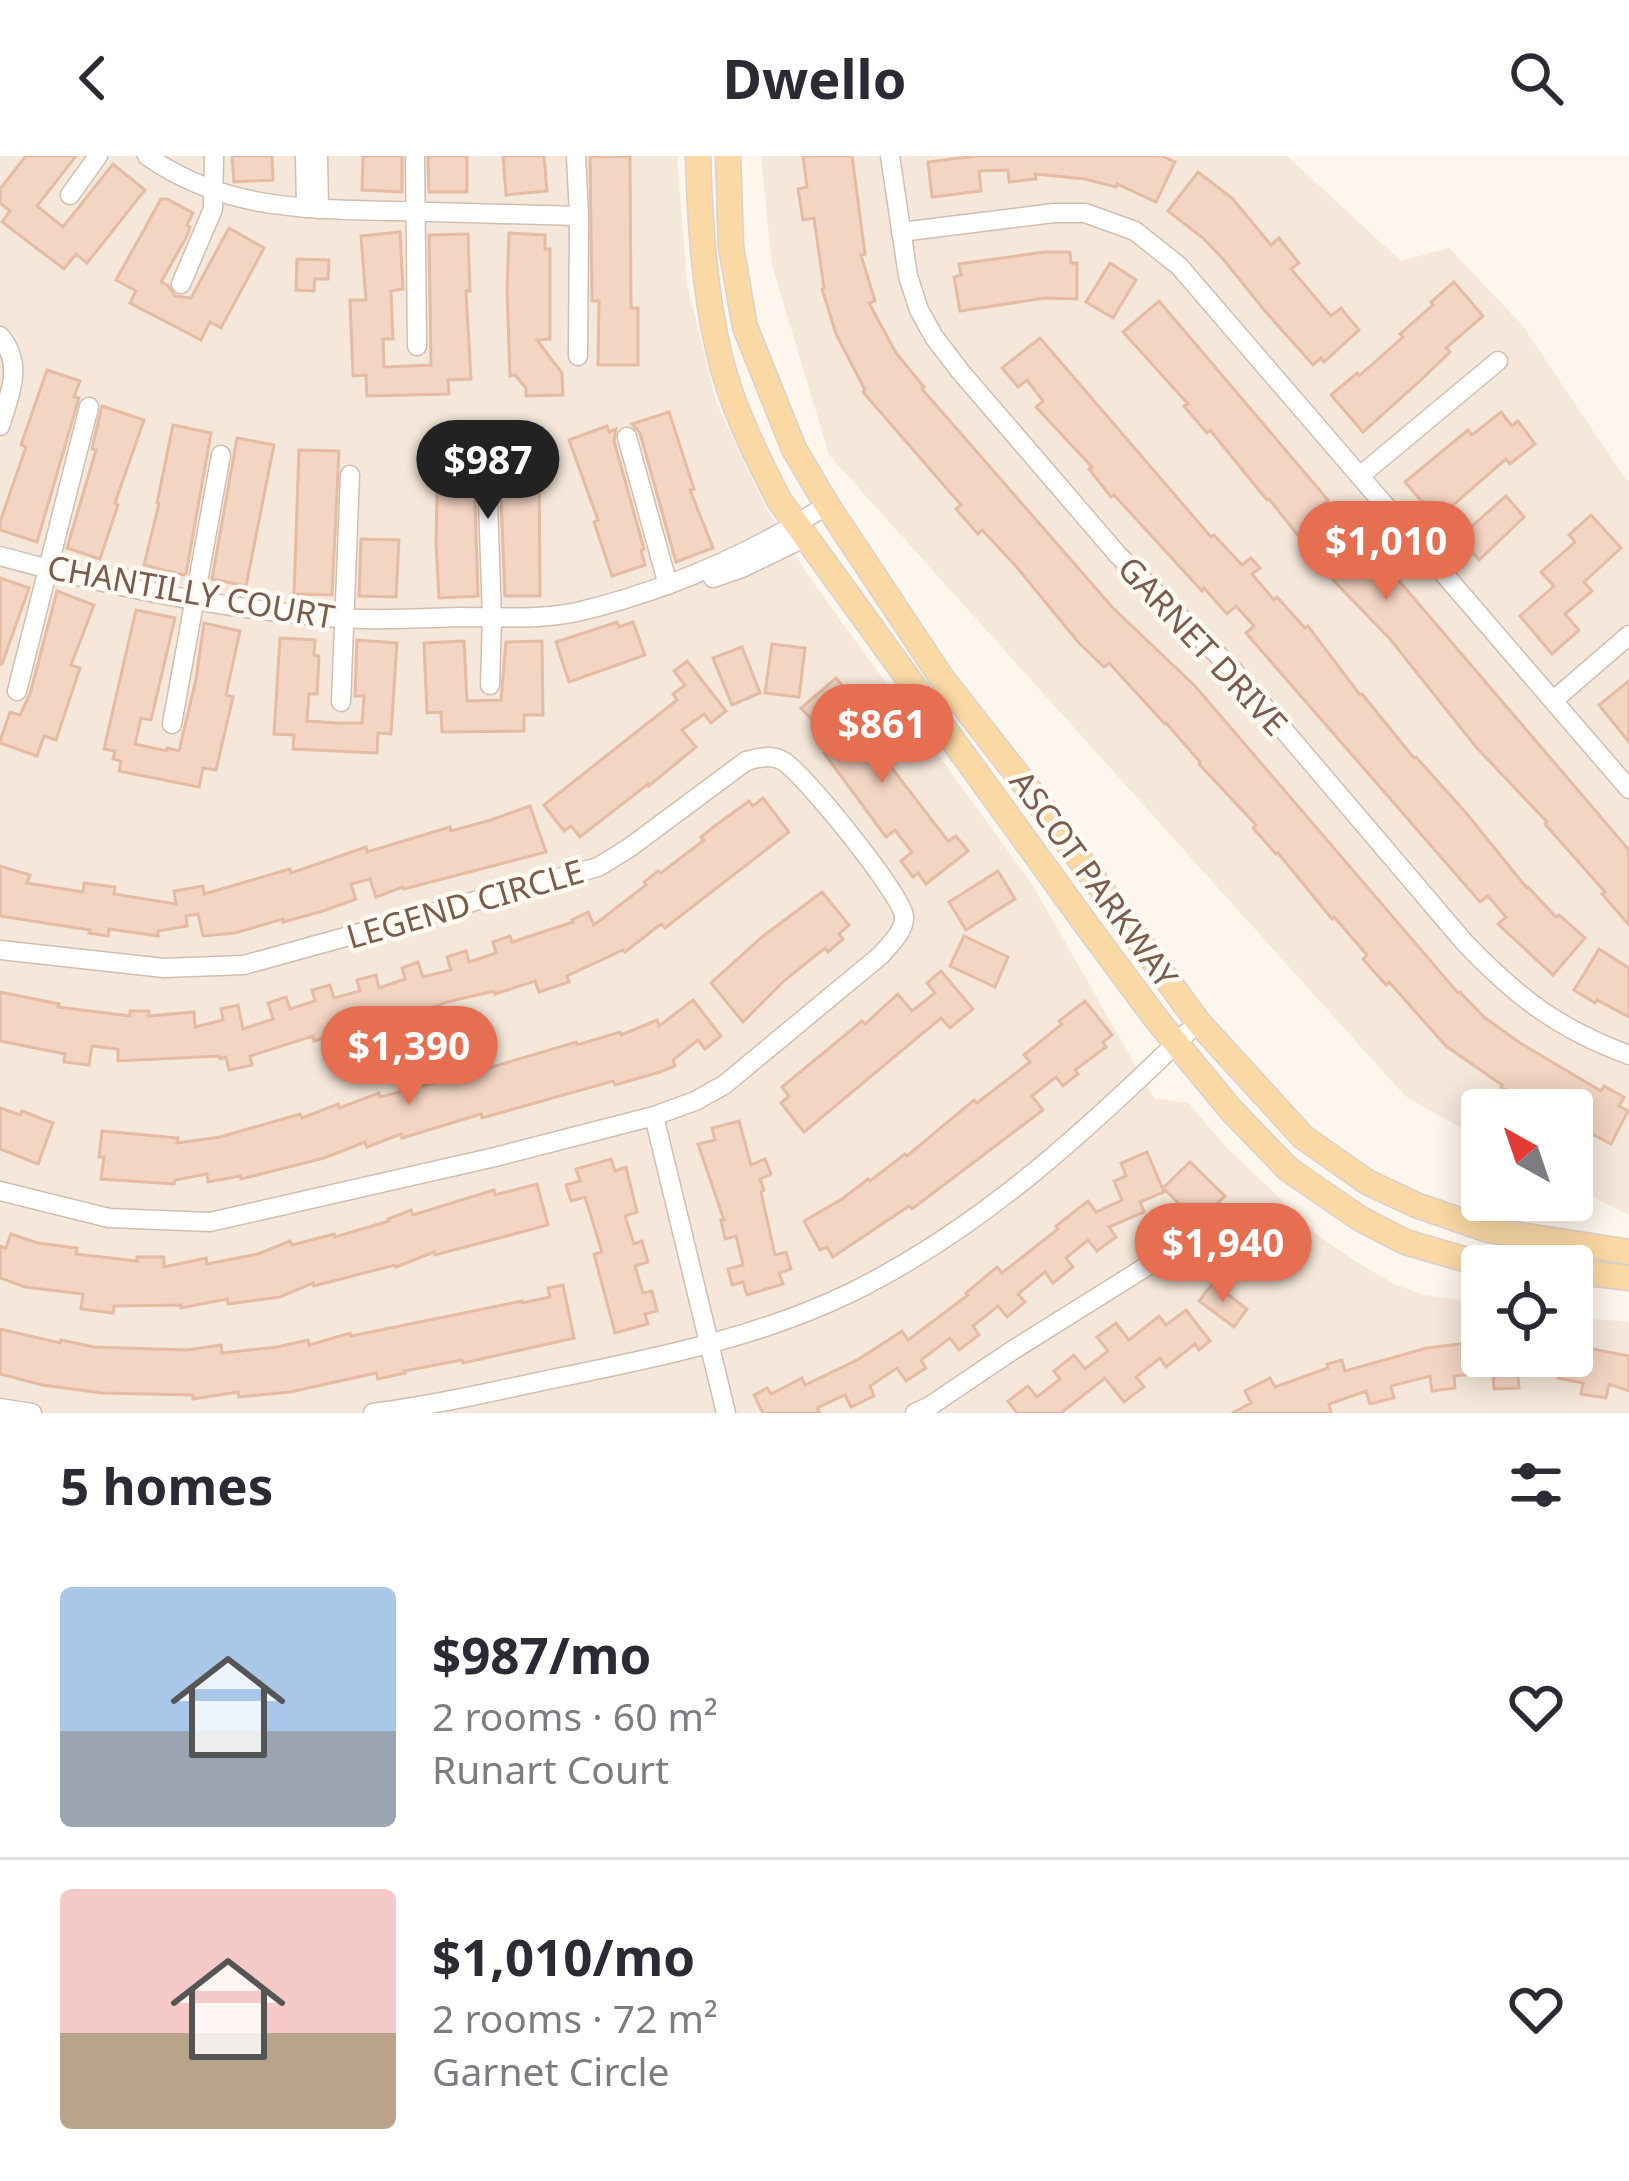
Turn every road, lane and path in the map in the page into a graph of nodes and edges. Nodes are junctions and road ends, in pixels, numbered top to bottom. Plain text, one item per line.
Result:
1 (98, 156) edge
2 (147, 156) edge
3 (214, 156) edge
4 (305, 156) edge
5 (318, 156) edge
6 (415, 156) edge
7 (576, 156) edge
8 (698, 156) edge
9 (728, 156) edge
10 (890, 156) edge
11 (214, 192) junction
12 (70, 194) dead end
13 (312, 209) junction
14 (416, 212) junction
15 (579, 216) junction
16 (902, 232) junction
17 (181, 284) dead end
18 (0, 336) edge
19 (417, 346) dead end
20 (578, 356) dead end
21 (1498, 361) dead end
22 (89, 407) dead end
23 (0, 426) edge
24 (627, 437) dead end
25 (221, 455) dead end
26 (487, 473) dead end
27 (350, 475) dead end
28 (1361, 476) junction
29 (827, 505) junction
30 (802, 531) junction
31 (0, 556) edge
32 (50, 570) junction
33 (668, 586) junction
34 (194, 598) junction
35 (492, 617) junction
36 (344, 619) junction
37 (1629, 635) edge
38 (490, 685) dead end
39 (17, 691) dead end
40 (1555, 699) junction
41 (341, 701) dead end
42 (172, 724) dead end
43 (1629, 789) edge
44 (0, 950) edge
45 (1198, 1022) junction
46 (1176, 1043) junction
47 (1629, 1055) edge
48 (654, 1116) junction
49 (0, 1191) edge
50 (1629, 1252) edge
51 (1461, 1258) edge
52 (1152, 1263) dead end
53 (1593, 1274) edge
54 (1629, 1278) edge
55 (708, 1342) junction
56 (0, 1408) edge
57 (32, 1413) edge
58 (373, 1413) edge
59 (726, 1413) edge
60 (915, 1413) edge

1 - 12 street
2 - 11 street
3 - 11 street
4 - 13 street
5 - 13 street
6 - 14 street
7 - 15 street
8 - 30 main road, ASCOT PARKWAY
9 - 29 main road, ASCOT PARKWAY
10 - 16 street, GARNET DRIVE
11 - 13 street
11 - 17 street
13 - 14 street
14 - 15 street
14 - 19 street
15 - 20 street
16 - 28 street
16 - 47 street, GARNET DRIVE
18 - 23 street
21 - 28 street
22 - 32 street
24 - 33 street
25 - 34 street
26 - 35 street
27 - 36 street
28 - 40 street
29 - 30 street, CHANTILLY COURT
29 - 45 main road, ASCOT PARKWAY
30 - 33 street, CHANTILLY COURT
30 - 46 main road, ASCOT PARKWAY
31 - 32 street, CHANTILLY COURT
32 - 34 street, CHANTILLY COURT
32 - 39 street
33 - 35 street, CHANTILLY COURT
34 - 36 street, CHANTILLY COURT
34 - 42 street
35 - 36 street, CHANTILLY COURT
35 - 38 street
36 - 41 street
37 - 40 street
40 - 43 street
44 - 48 street, LEGEND CIRCLE
45 - 46 street
45 - 50 main road, ASCOT PARKWAY
46 - 51 main road, ASCOT PARKWAY
46 - 55 street
48 - 49 street, LEGEND CIRCLE
48 - 55 street
52 - 60 street
53 - 54 main road
55 - 58 street
55 - 59 street
56 - 57 street

